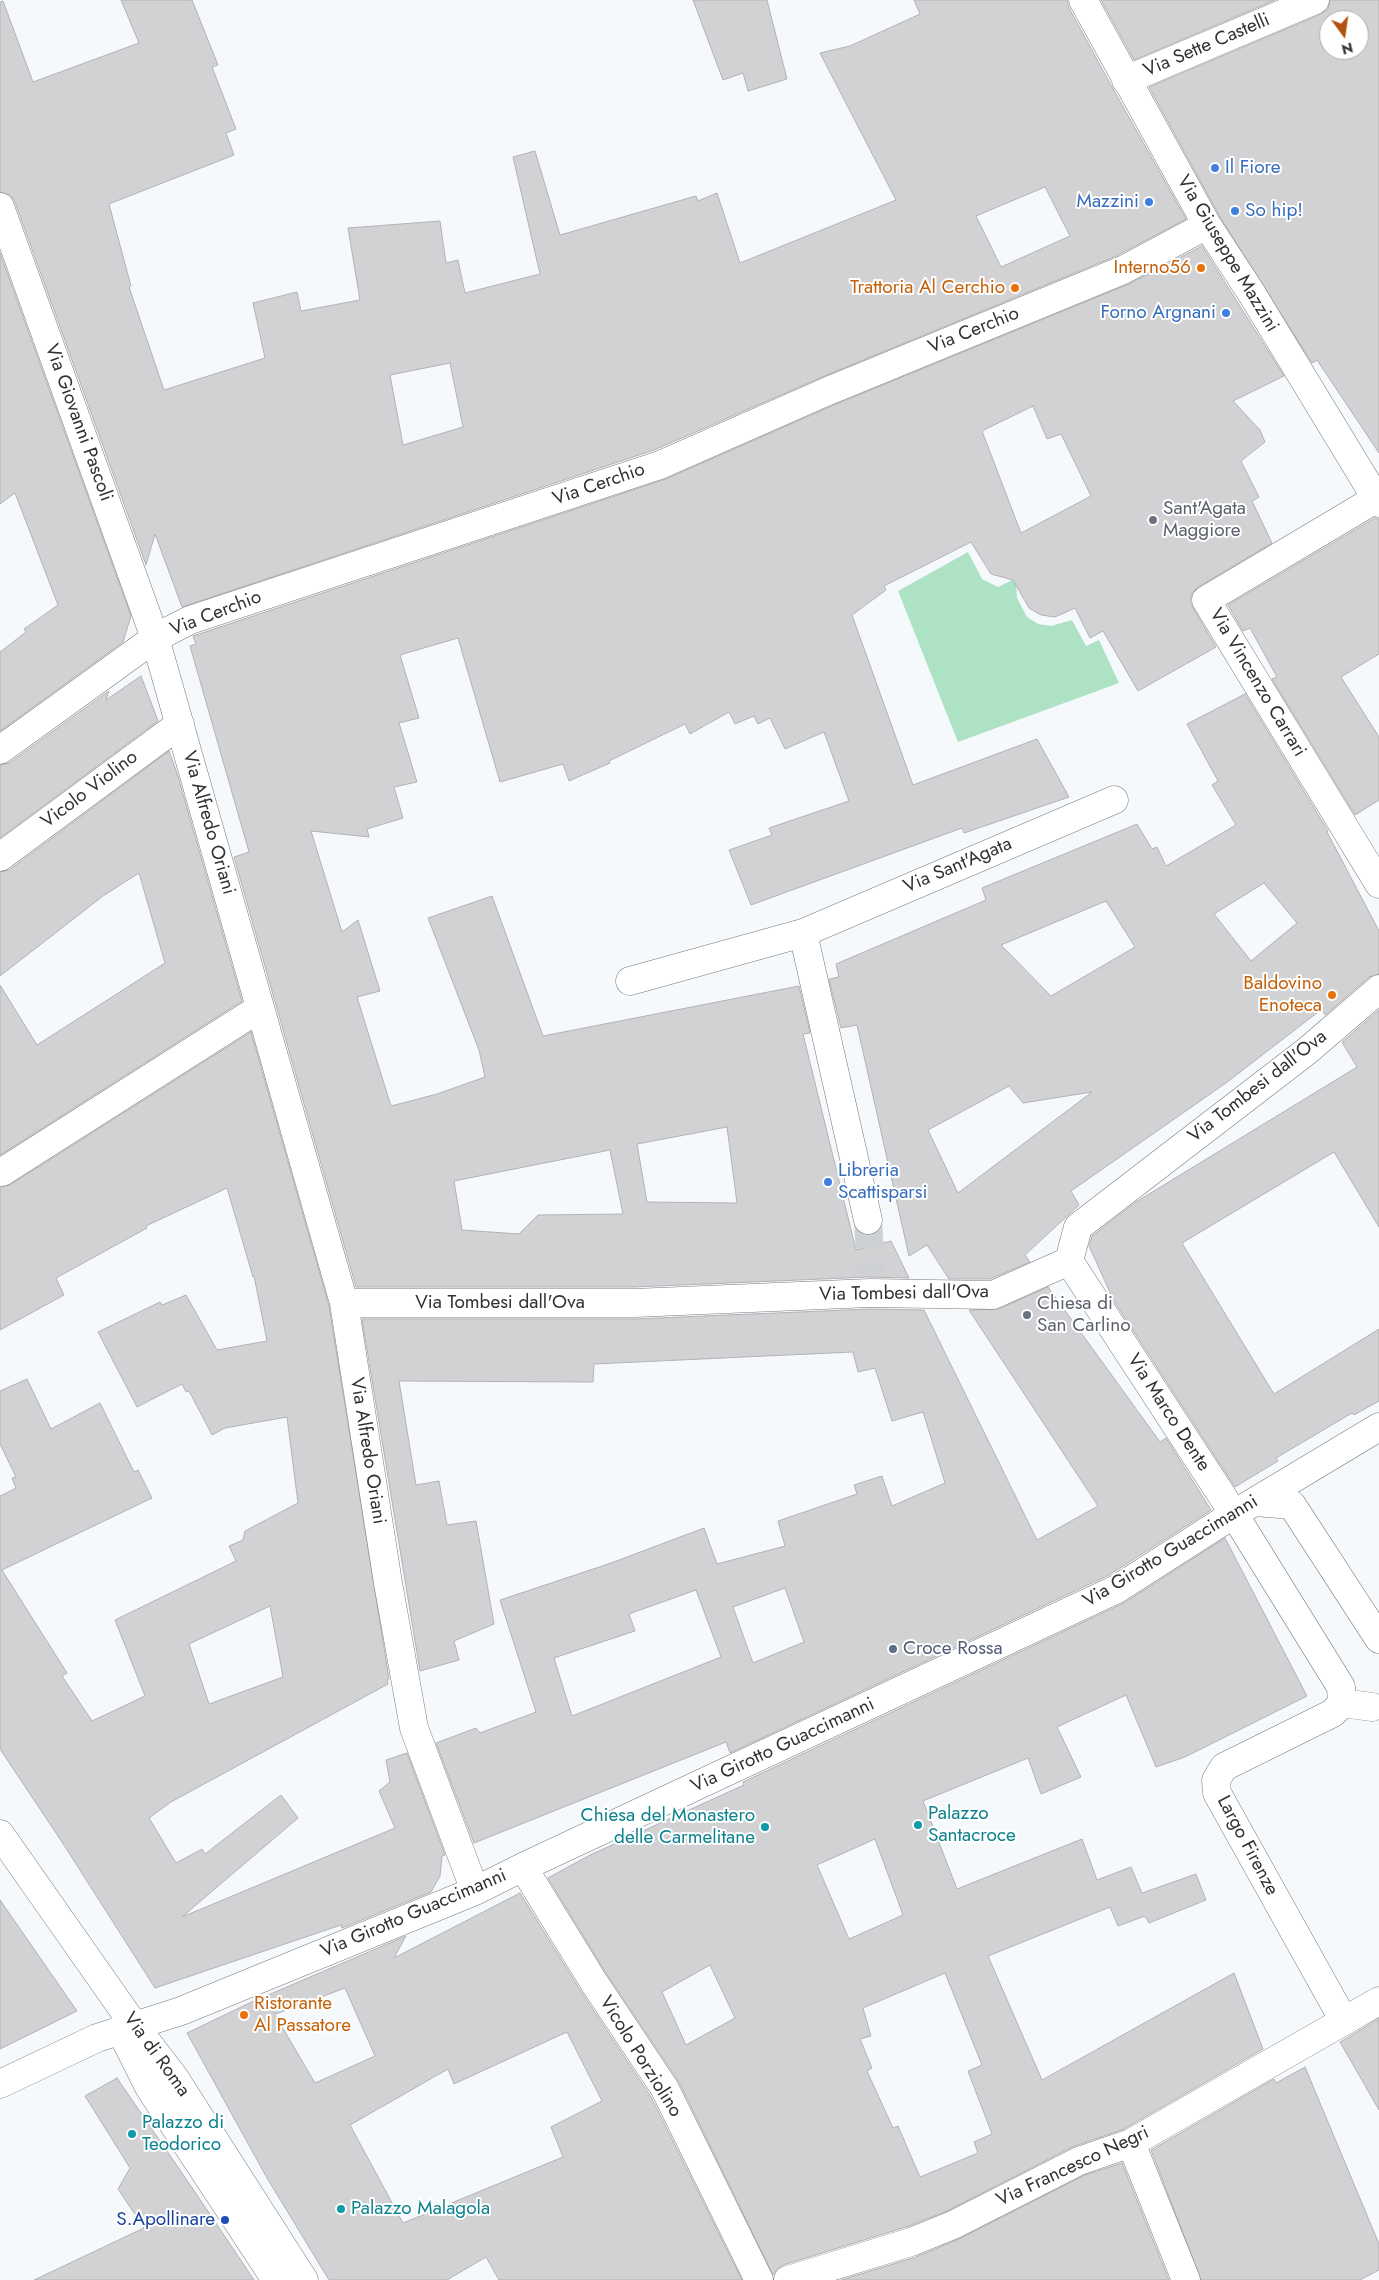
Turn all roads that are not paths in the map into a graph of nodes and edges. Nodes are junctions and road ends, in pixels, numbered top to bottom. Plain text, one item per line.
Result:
1 (1083, 0) edge
2 (1315, 0) edge
3 (1126, 80) junction
4 (0, 207) edge
5 (1207, 225) junction
6 (1378, 500) edge
7 (155, 638) junction
8 (180, 724) junction
9 (0, 750) edge
10 (1114, 800) dead end
11 (0, 857) edge
12 (1379, 884) edge
13 (803, 932) junction
14 (630, 981) dead end
15 (1379, 989) edge
16 (260, 1008) junction
17 (2, 1172) dead end
18 (868, 1220) tunnel mouth
19 (1069, 1261) junction
20 (344, 1303) junction
21 (1379, 1428) edge
22 (1245, 1508) junction
23 (1379, 1639) edge
24 (1342, 1703) junction
25 (1377, 1708) edge
26 (0, 1834) edge
27 (523, 1867) junction
28 (475, 1891) junction
29 (1379, 2001) edge
30 (1344, 2021) junction
31 (127, 2027) junction
32 (0, 2084) edge
33 (1131, 2143) junction
34 (276, 2280) edge
35 (304, 2280) edge
36 (759, 2280) edge
37 (788, 2280) edge
38 (1186, 2280) edge

1 - 3 street, Via Giuseppe Mazzini
2 - 3 street, Via Sette Castelli
3 - 5 street, Via Giuseppe Mazzini
4 - 7 street, Via Giovanni Pascoli
5 - 6 street, Via Giuseppe Mazzini
5 - 7 street, Via Cerchio
6 - 12 street, Via Vincenzo Carrari
7 - 8 street, Via Alfredo Oriani
7 - 9 street, Via Cerchio
8 - 11 street, Vicolo Violino
8 - 16 street, Via Alfredo Oriani
10 - 13 street, Via Sant'Agata
13 - 14 street, Via Sant'Agata
13 - 18 street
15 - 19 street, Via Tombesi dall'Ova
16 - 17 street
16 - 20 street, Via Alfredo Oriani
19 - 20 street, Via Tombesi dall'Ova
19 - 22 street, Via Marco Dente
20 - 28 street, Via Alfredo Oriani
21 - 22 street, Via Girotto Guaccimanni
22 - 23 street
22 - 24 street, Via Marco Dente
22 - 27 street, Via Girotto Guaccimanni
24 - 25 street
24 - 30 street, Largo Firenze
26 - 31 street, Via di Roma
27 - 28 street, Via Girotto Guaccimanni
27 - 36 street, Vicolo Porziolino
28 - 31 street, Via Girotto Guaccimanni
29 - 30 street
30 - 33 street, Via Francesco Negri
31 - 32 street, Via Girotto Guaccimanni
31 - 34 street
31 - 35 street, Via di Roma
33 - 37 street, Via Francesco Negri
33 - 38 street

